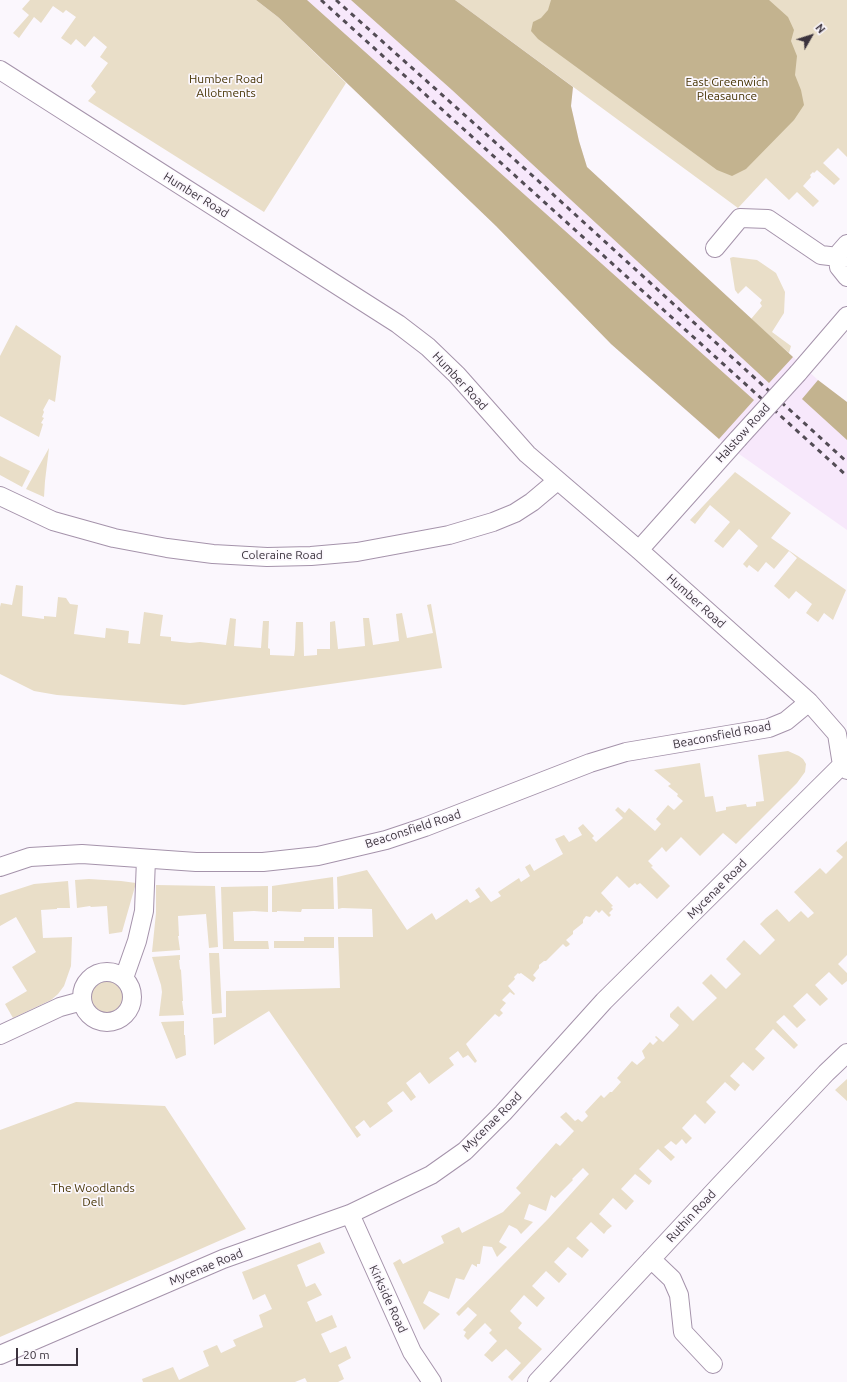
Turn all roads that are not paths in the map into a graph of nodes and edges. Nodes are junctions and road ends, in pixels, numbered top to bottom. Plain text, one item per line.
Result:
1 (0, 70) edge
2 (715, 248) dead end
3 (842, 251) edge
4 (847, 277) edge
5 (847, 316) edge
6 (557, 481) junction
7 (0, 496) edge
8 (639, 550) junction
9 (810, 702) junction
10 (842, 731) edge
11 (844, 767) edge
12 (146, 859) junction
13 (0, 867) edge
14 (124, 978) junction
15 (82, 1001) junction
16 (0, 1035) edge
17 (847, 1053) edge
18 (350, 1214) junction
19 (652, 1259) junction
20 (0, 1355) edge
21 (713, 1364) dead end
22 (432, 1382) edge
23 (537, 1382) edge

1 - 6 street, Humber Road
2 - 3 street
3 - 4 street
5 - 8 street, Halstow Road, bridge
6 - 7 street, Coleraine Road
6 - 8 street, Humber Road
8 - 9 street, Humber Road
9 - 10 street, Humber Road
9 - 12 street, Beaconsfield Road
10 - 11 street, Humber Road
11 - 18 street, Mycenae Road
12 - 13 street, Beaconsfield Road
12 - 14 street
14 - 15 street
14 - 15 street
15 - 16 street
17 - 19 street, Ruthin Road
18 - 20 street, Mycenae Road
18 - 22 street, Kirkside Road
19 - 21 street
19 - 23 street, Ruthin Road

